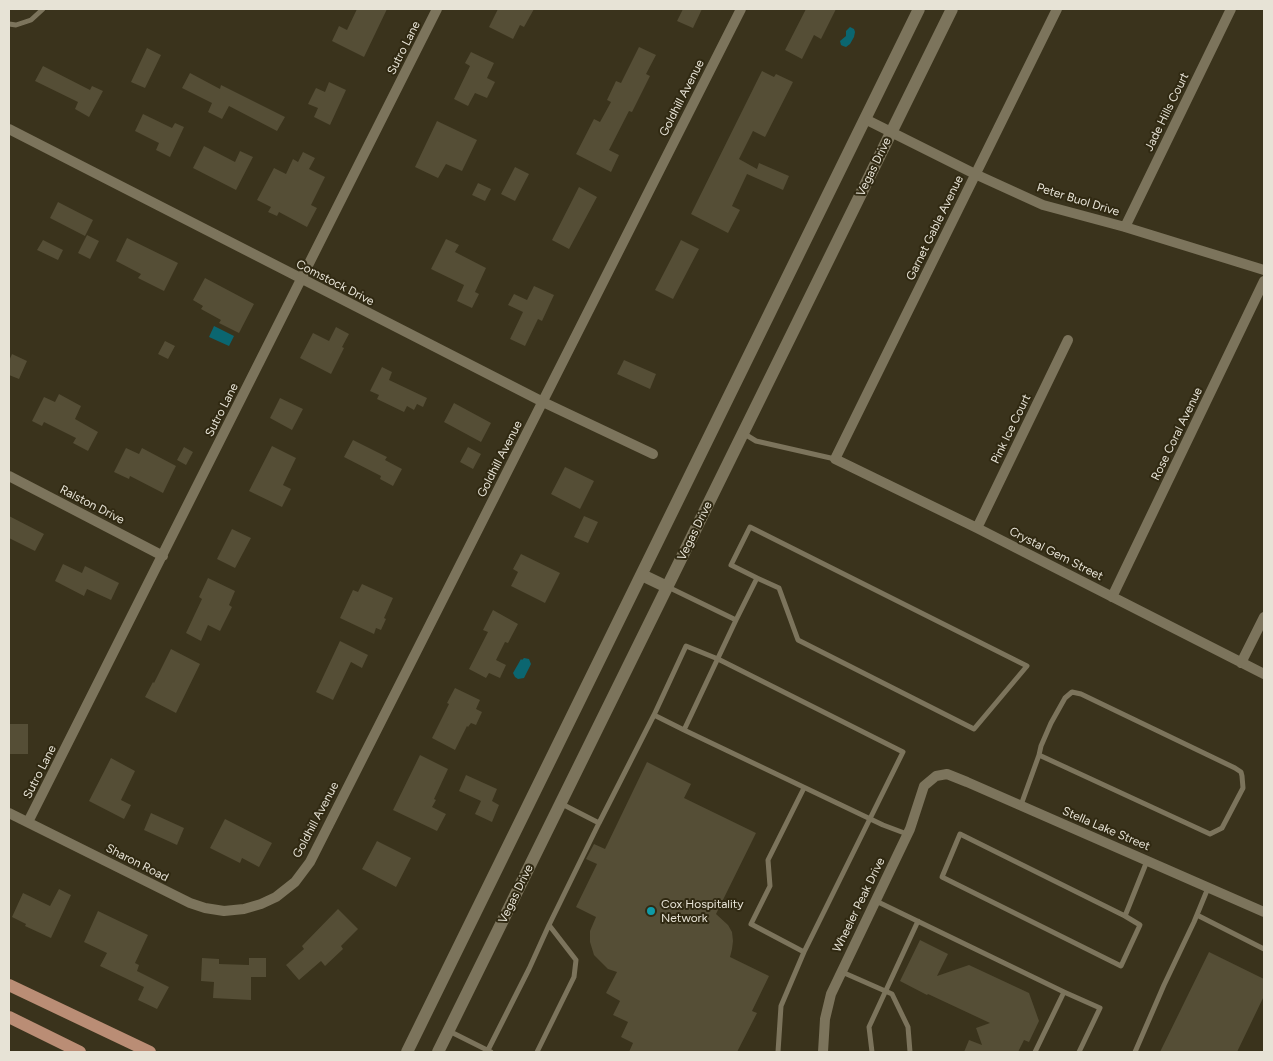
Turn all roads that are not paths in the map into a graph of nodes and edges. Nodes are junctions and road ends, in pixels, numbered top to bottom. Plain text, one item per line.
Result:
1 (43, 9) edge
2 (437, 9) edge
3 (741, 9) edge
4 (920, 9) edge
5 (952, 9) edge
6 (1057, 9) edge
7 (1231, 9) edge
8 (9, 24) edge
9 (865, 120) junction
10 (9, 129) edge
11 (891, 132) junction
12 (976, 174) junction
13 (1125, 227) junction
14 (1264, 270) edge
15 (302, 280) junction
16 (1264, 281) edge
17 (1068, 340) dead end
18 (543, 402) junction
19 (743, 433) junction
20 (653, 454) dead end
21 (835, 459) junction
22 (9, 476) edge
23 (977, 528) junction
24 (163, 556) junction
25 (642, 575) junction
26 (757, 578) junction
27 (667, 587) junction
28 (1112, 597) junction
29 (1264, 617) edge
30 (736, 620) junction
31 (718, 659) junction
32 (1241, 663) junction
33 (1264, 674) edge
34 (654, 715) junction
35 (684, 730) junction
36 (1039, 755) junction
37 (936, 776) joint
38 (804, 788) junction
39 (560, 803) junction
40 (1021, 806) junction
41 (9, 813) edge
42 (870, 819) junction
43 (28, 822) junction
44 (599, 823) junction
45 (907, 834) junction
46 (1148, 861) junction
47 (1208, 887) junction
48 (875, 901) junction
49 (261, 904) joint
50 (1264, 912) edge
51 (1197, 915) junction
52 (1125, 916) junction
53 (918, 921) junction
54 (549, 925) junction
55 (1264, 949) edge
56 (804, 952) junction
57 (841, 972) junction
58 (9, 985) edge
59 (885, 991) junction
60 (1064, 992) junction
61 (9, 1017) edge
62 (448, 1031) junction
63 (80, 1052) edge
64 (150, 1052) edge
65 (407, 1052) edge
66 (438, 1052) edge
67 (488, 1052) edge
68 (537, 1052) edge
69 (778, 1052) edge
70 (823, 1052) edge
71 (872, 1052) edge
72 (910, 1052) edge
73 (1035, 1052) edge
74 (1079, 1052) edge
75 (1135, 1052) edge

1 - 8 lane
2 - 15 street, Sutro Lane
3 - 18 street, Goldhill Avenue
4 - 9 main road
5 - 11 main road, Vegas Drive
6 - 12 street, Garnet Gable Avenue
7 - 13 street, Jade Hills Court
9 - 11 street, Peter Buol Drive
9 - 25 main road
10 - 15 street, Comstock Drive
11 - 12 street, Peter Buol Drive
11 - 19 main road, Vegas Drive
12 - 13 street, Peter Buol Drive
12 - 21 street, Garnet Gable Avenue
13 - 14 street, Peter Buol Drive
15 - 18 street, Comstock Drive
15 - 24 street, Sutro Lane
16 - 28 street, Rose Coral Avenue
17 - 23 street, Pink Ice Court
18 - 20 street, Comstock Drive
18 - 49 street, Goldhill Avenue
19 - 21 lane
19 - 27 main road, Vegas Drive
21 - 23 street, Crystal Gem Street
22 - 24 street, Ralston Drive
23 - 28 street, Crystal Gem Street
24 - 43 street, Sutro Lane
25 - 27 main road
25 - 65 main road
26 - 26 lane
26 - 30 lane
27 - 30 lane
27 - 39 main road, Vegas Drive
28 - 32 street, Crystal Gem Street
29 - 32 street
30 - 31 lane
31 - 34 lane
31 - 35 lane
31 - 42 lane
32 - 33 street, Crystal Gem Street
34 - 35 lane
34 - 44 lane
35 - 38 lane
36 - 36 lane
36 - 40 lane
37 - 40 street, Stella Lake Street
37 - 45 street, Wheeler Peak Drive
38 - 42 lane
38 - 56 lane
39 - 44 lane
39 - 62 main road, Vegas Drive
40 - 46 street, Stella Lake Street
41 - 43 street, Sharon Road
42 - 45 lane
42 - 56 lane
43 - 49 street, Sharon Road
44 - 54 lane
45 - 48 street, Wheeler Peak Drive
46 - 47 street, Stella Lake Street
46 - 52 lane
47 - 50 street, Stella Lake Street
47 - 51 lane
48 - 53 lane
48 - 57 street, Wheeler Peak Drive
51 - 55 lane
51 - 75 lane
52 - 52 lane
53 - 59 lane
53 - 60 lane
54 - 67 lane
54 - 68 lane
56 - 69 lane
57 - 59 lane
57 - 70 street, Wheeler Peak Drive
58 - 64 main road
59 - 71 lane
59 - 72 lane
60 - 73 lane
60 - 74 lane
61 - 63 main road
62 - 66 main road, Vegas Drive
62 - 67 lane

